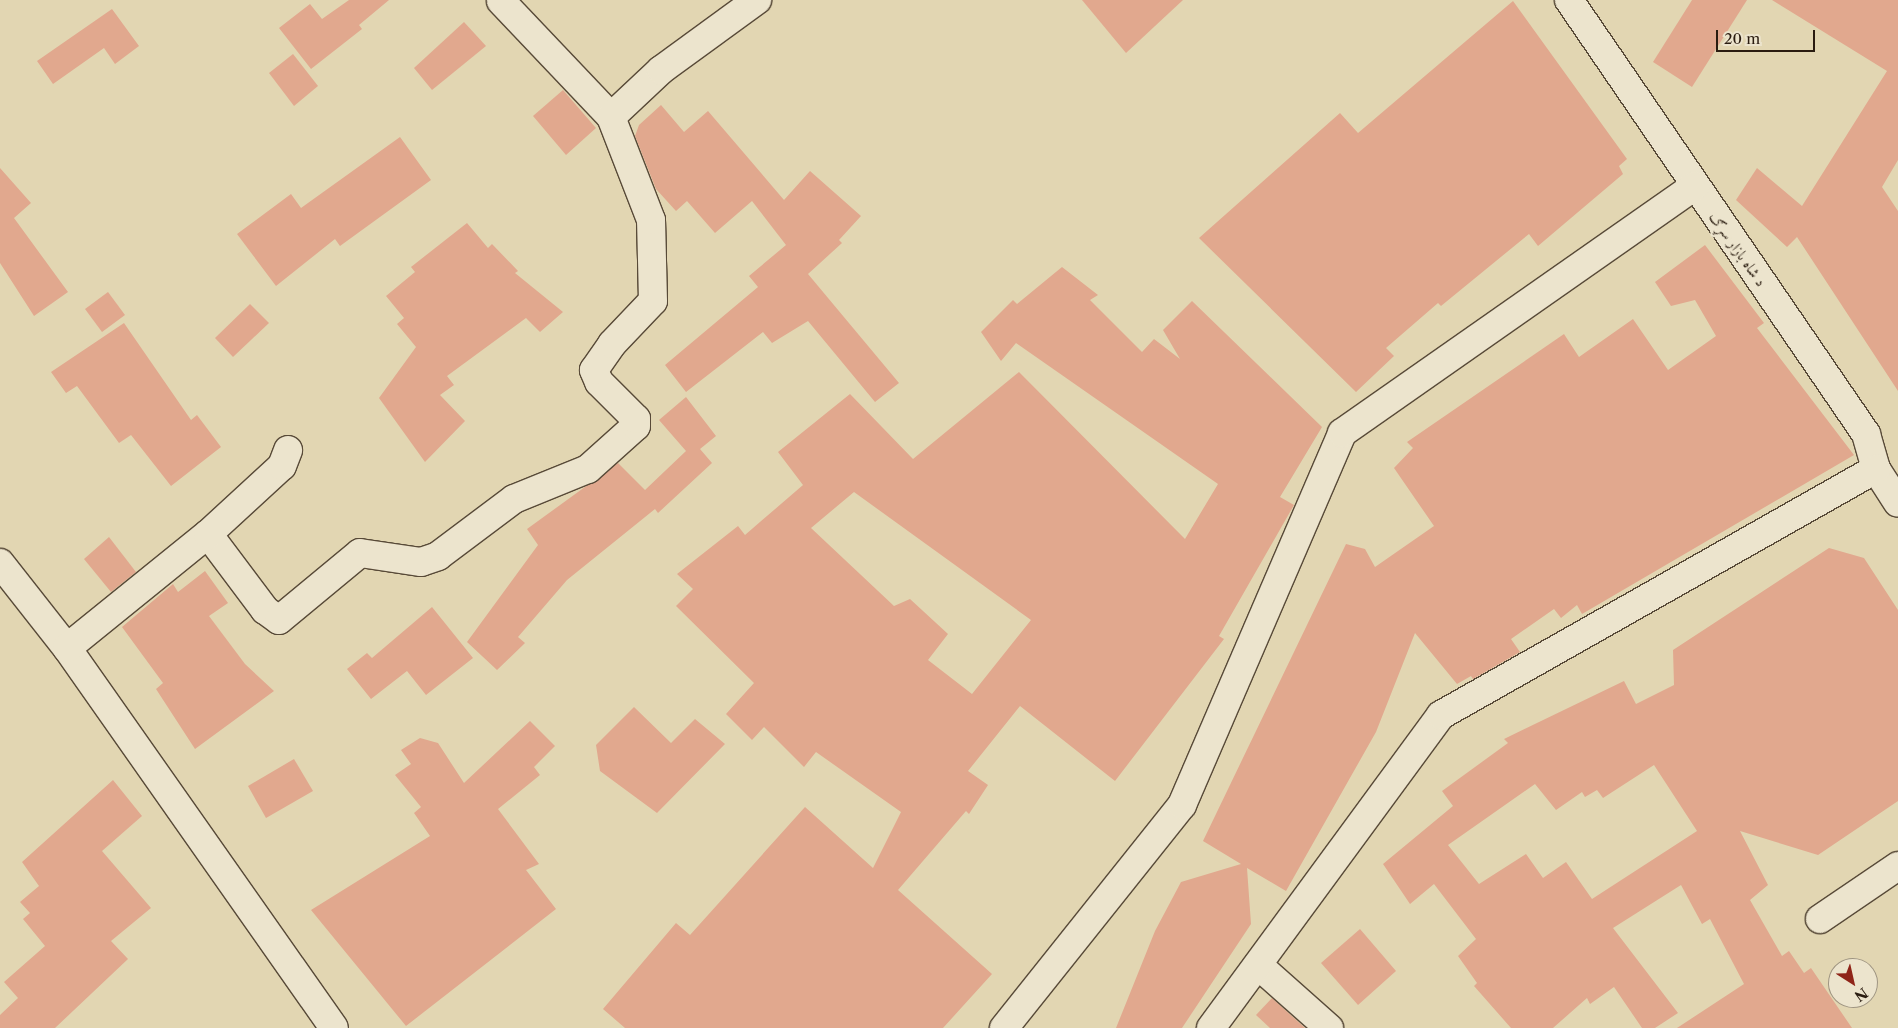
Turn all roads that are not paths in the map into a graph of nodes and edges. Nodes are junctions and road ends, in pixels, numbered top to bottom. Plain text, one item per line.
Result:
1 (757, 0) edge
2 (1569, 0) edge
3 (501, 1) edge
4 (611, 117) junction
5 (1695, 186) junction
6 (288, 450) dead end
7 (1876, 469) junction
8 (1898, 503) edge
9 (208, 534) junction
10 (0, 563) edge
11 (67, 648) junction
12 (1898, 866) edge
13 (1820, 919) dead end
14 (1258, 965) junction
15 (1325, 1027) edge
16 (334, 1028) edge
17 (1004, 1028) edge
18 (1211, 1028) edge

1 - 4 street
2 - 5 street, د شاه بازار سړګ
3 - 4 street
4 - 9 street
5 - 7 street, د شاه بازار سړګ
5 - 17 street
6 - 9 street
7 - 8 street, د شاه بازار سړګ
7 - 14 street
9 - 11 street
10 - 11 street
11 - 16 street
12 - 13 street
14 - 15 street
14 - 18 street

